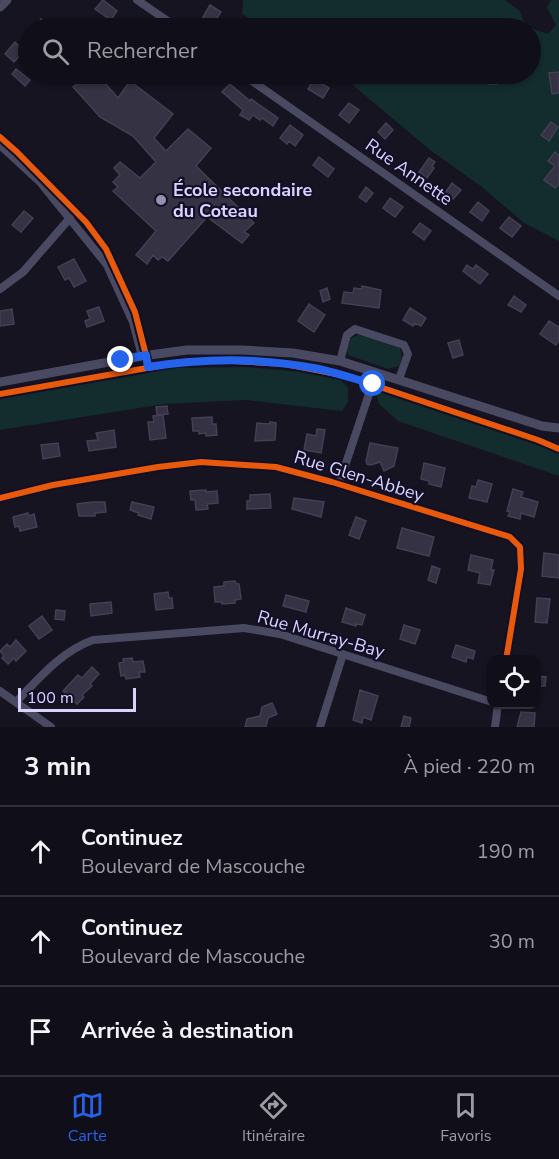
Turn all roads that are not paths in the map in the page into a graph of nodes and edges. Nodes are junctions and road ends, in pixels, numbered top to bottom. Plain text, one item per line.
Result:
1 (7, 0) edge
2 (137, 0) edge
3 (0, 7) edge
4 (163, 18) edge
5 (256, 84) edge
6 (0, 145) edge
7 (70, 218) junction
8 (0, 288) edge
9 (559, 296) edge
10 (142, 356) junction
11 (340, 361) junction
12 (376, 373) junction
13 (399, 379) junction
14 (0, 382) edge
15 (559, 428) edge
16 (339, 484) junction
17 (0, 498) edge
18 (343, 654) junction
19 (507, 655) edge
20 (0, 691) edge
21 (487, 700) edge
22 (17, 701) junction
23 (497, 709) edge
24 (51, 727) edge
25 (320, 727) edge
26 (495, 727) edge

1 - 3 street
2 - 4 street
5 - 9 street, Rue Annette
6 - 7 street
7 - 8 street
7 - 10 street
10 - 11 street
10 - 14 street
11 - 12 street
11 - 13 street
12 - 13 street
12 - 16 street
13 - 15 street
16 - 17 street, Rue Glen-Abbey
16 - 19 street, Rue Glen-Abbey
18 - 21 street, Rue Murray-Bay
18 - 22 street, Rue Murray-Bay
18 - 25 street
20 - 22 street
22 - 24 street
23 - 26 street

